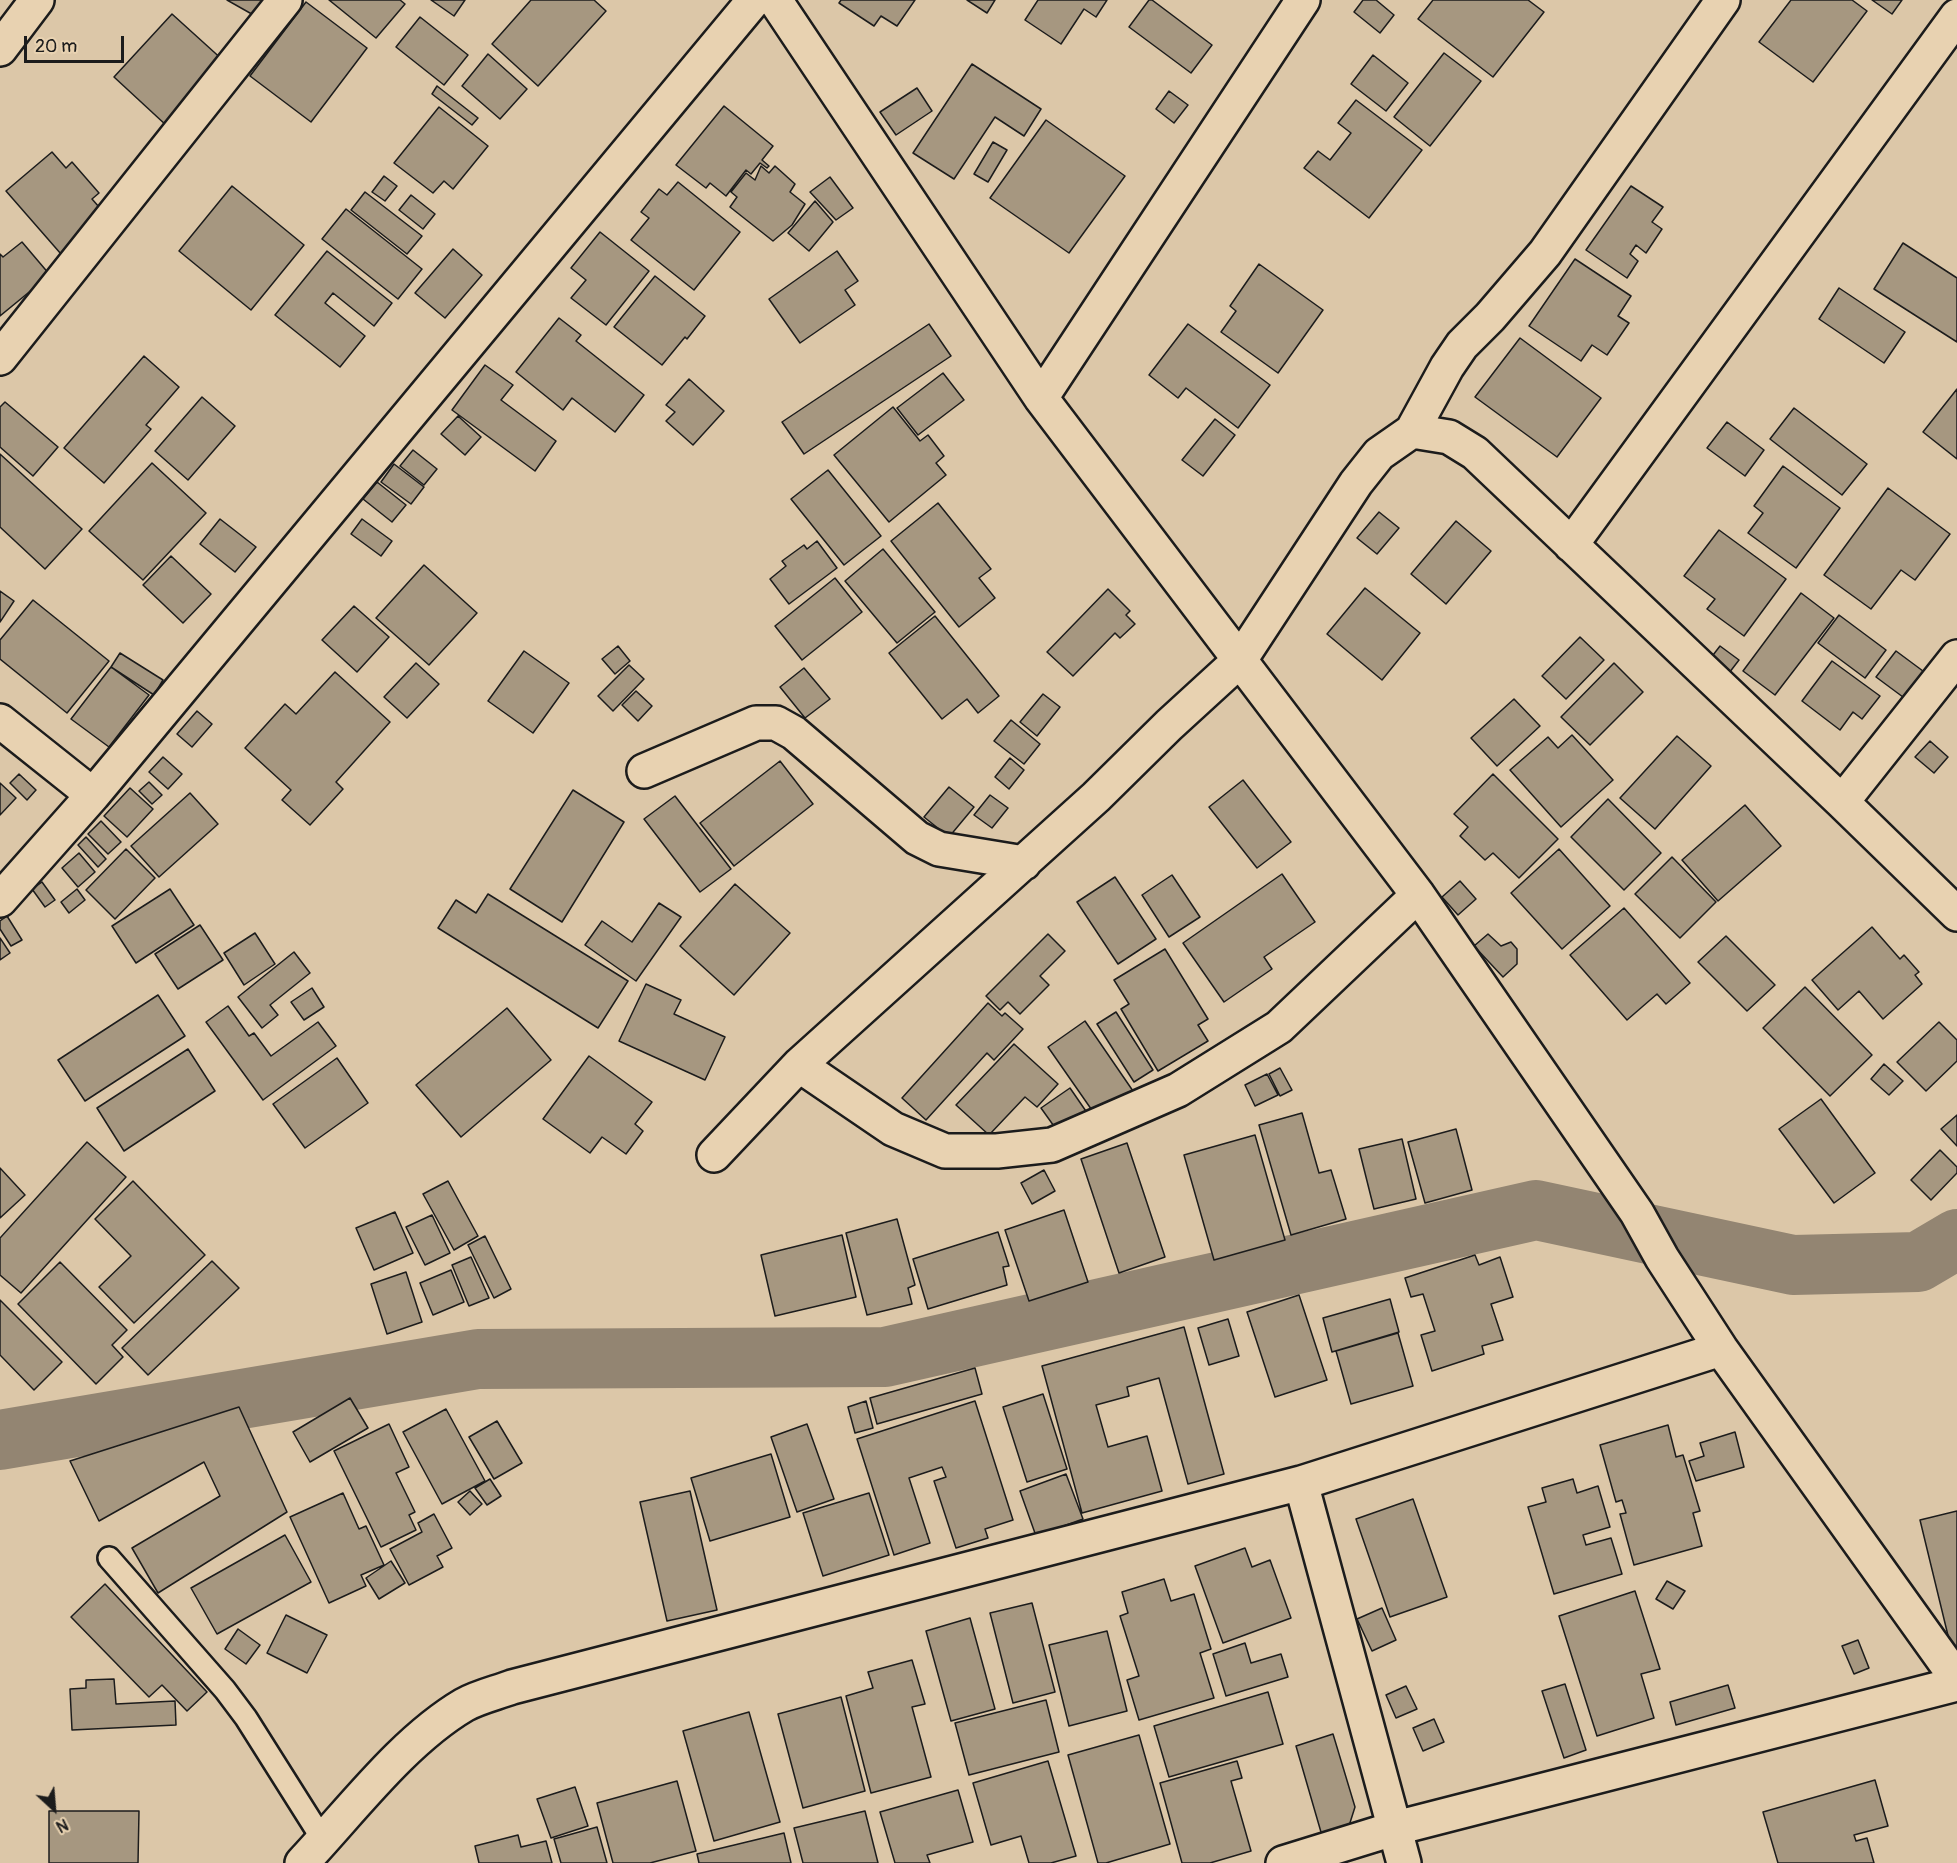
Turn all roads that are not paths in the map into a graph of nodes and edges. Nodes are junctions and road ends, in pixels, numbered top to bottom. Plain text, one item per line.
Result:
1 (37, 0) edge
2 (285, 0) edge
3 (754, 0) edge
4 (775, 0) edge
5 (1303, 0) edge
6 (1723, 0) edge
7 (1957, 16) edge
8 (0, 49) edge
9 (0, 358) edge
10 (1041, 398) junction
11 (1412, 431) junction
12 (1571, 545) junction
13 (1957, 657) edge
14 (1240, 660) junction
15 (0, 721) edge
16 (644, 771) dead end
17 (93, 795) junction
18 (1842, 802) junction
19 (1024, 863) junction
20 (1418, 895) junction
21 (0, 900) edge
22 (1957, 914) edge
23 (799, 1065) junction
24 (714, 1155) dead end
25 (1721, 1349) junction
26 (1301, 1484) junction
27 (109, 1558) dead end
28 (1957, 1682) edge
29 (1396, 1828) junction
30 (313, 1852) edge
31 (1283, 1863) edge
32 (1404, 1863) edge

1 - 8 street
2 - 9 street
3 - 17 street
4 - 10 street
5 - 10 street
6 - 11 street
7 - 12 street
10 - 14 street
11 - 12 street
11 - 14 street
12 - 18 street
13 - 18 street
14 - 19 street
14 - 20 street
15 - 17 street
16 - 19 street
17 - 21 street
18 - 22 street
19 - 23 street
20 - 23 street
20 - 25 street
23 - 24 street
25 - 26 street
25 - 28 street
26 - 29 street
26 - 30 street
27 - 30 lane
28 - 29 street
29 - 31 street
29 - 32 street

